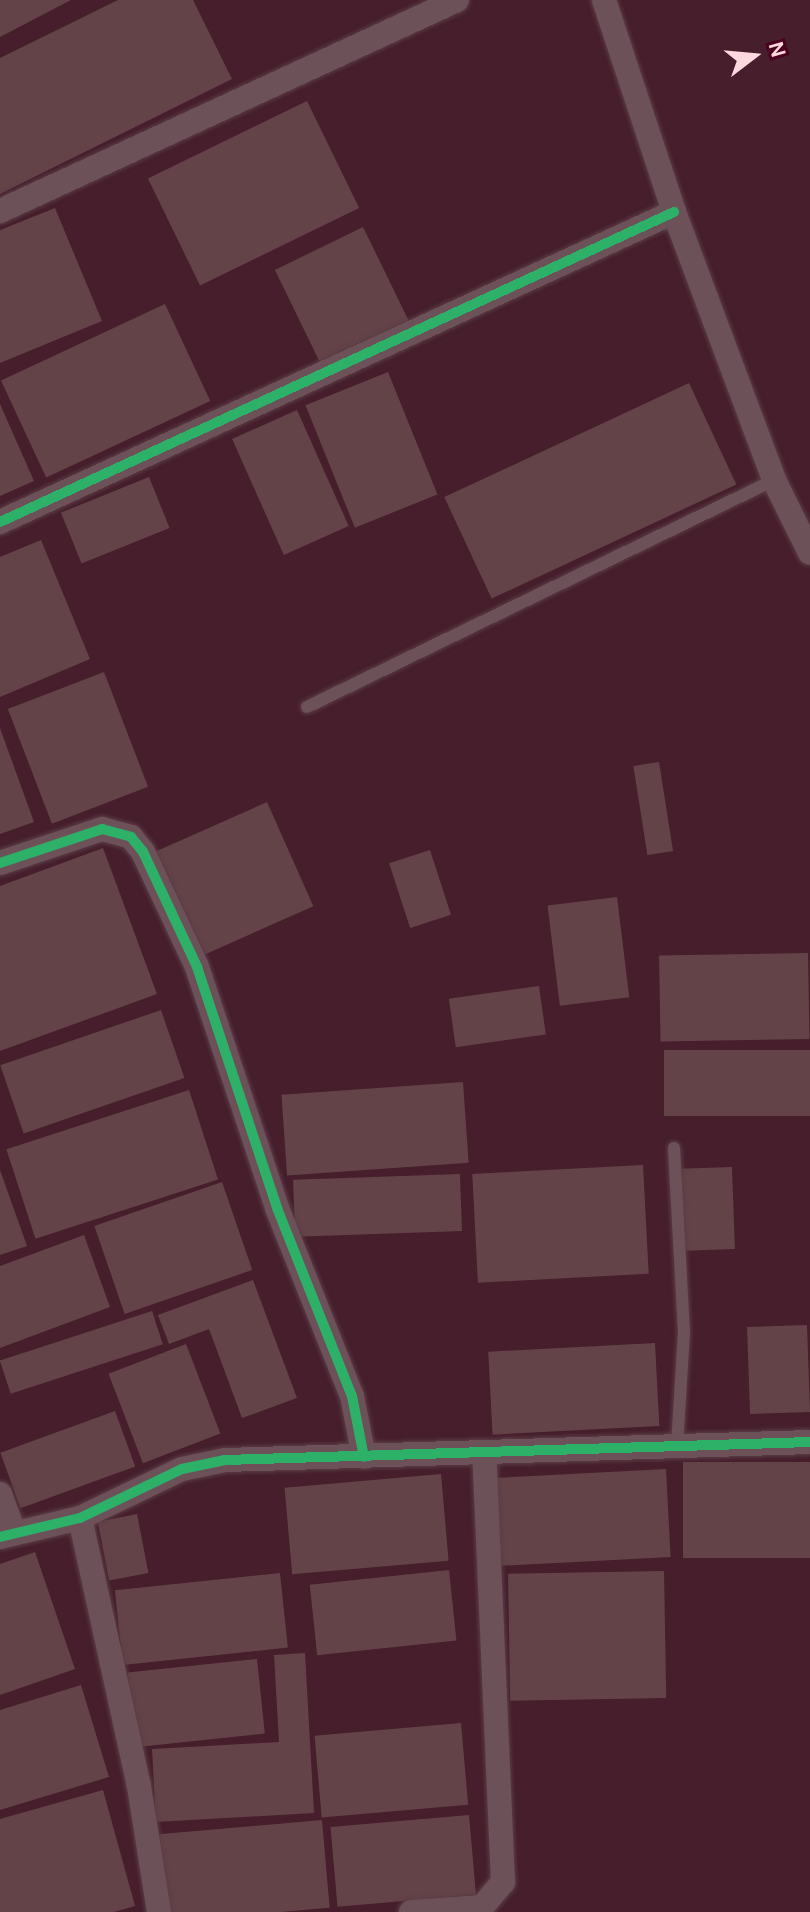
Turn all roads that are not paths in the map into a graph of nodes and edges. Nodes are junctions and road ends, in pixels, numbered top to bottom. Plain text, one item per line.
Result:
1 (457, 0) edge
2 (604, 0) edge
3 (0, 211) edge
4 (674, 212) junction
5 (774, 480) junction
6 (0, 522) edge
7 (810, 553) edge
8 (307, 707) dead end
9 (0, 863) edge
10 (674, 1148) dead end
11 (810, 1442) edge
12 (677, 1446) junction
13 (484, 1453) junction
14 (364, 1457) junction
15 (0, 1494) edge
16 (80, 1518) junction
17 (7, 1534) edge
18 (159, 1912) edge
19 (411, 1912) edge

1 - 3 street
2 - 4 street
4 - 5 street
4 - 6 street
5 - 7 street
5 - 8 lane
9 - 14 street
10 - 12 lane
11 - 12 street
12 - 13 street
13 - 14 street
13 - 19 street
14 - 16 street
15 - 17 street
16 - 17 street
16 - 18 street

